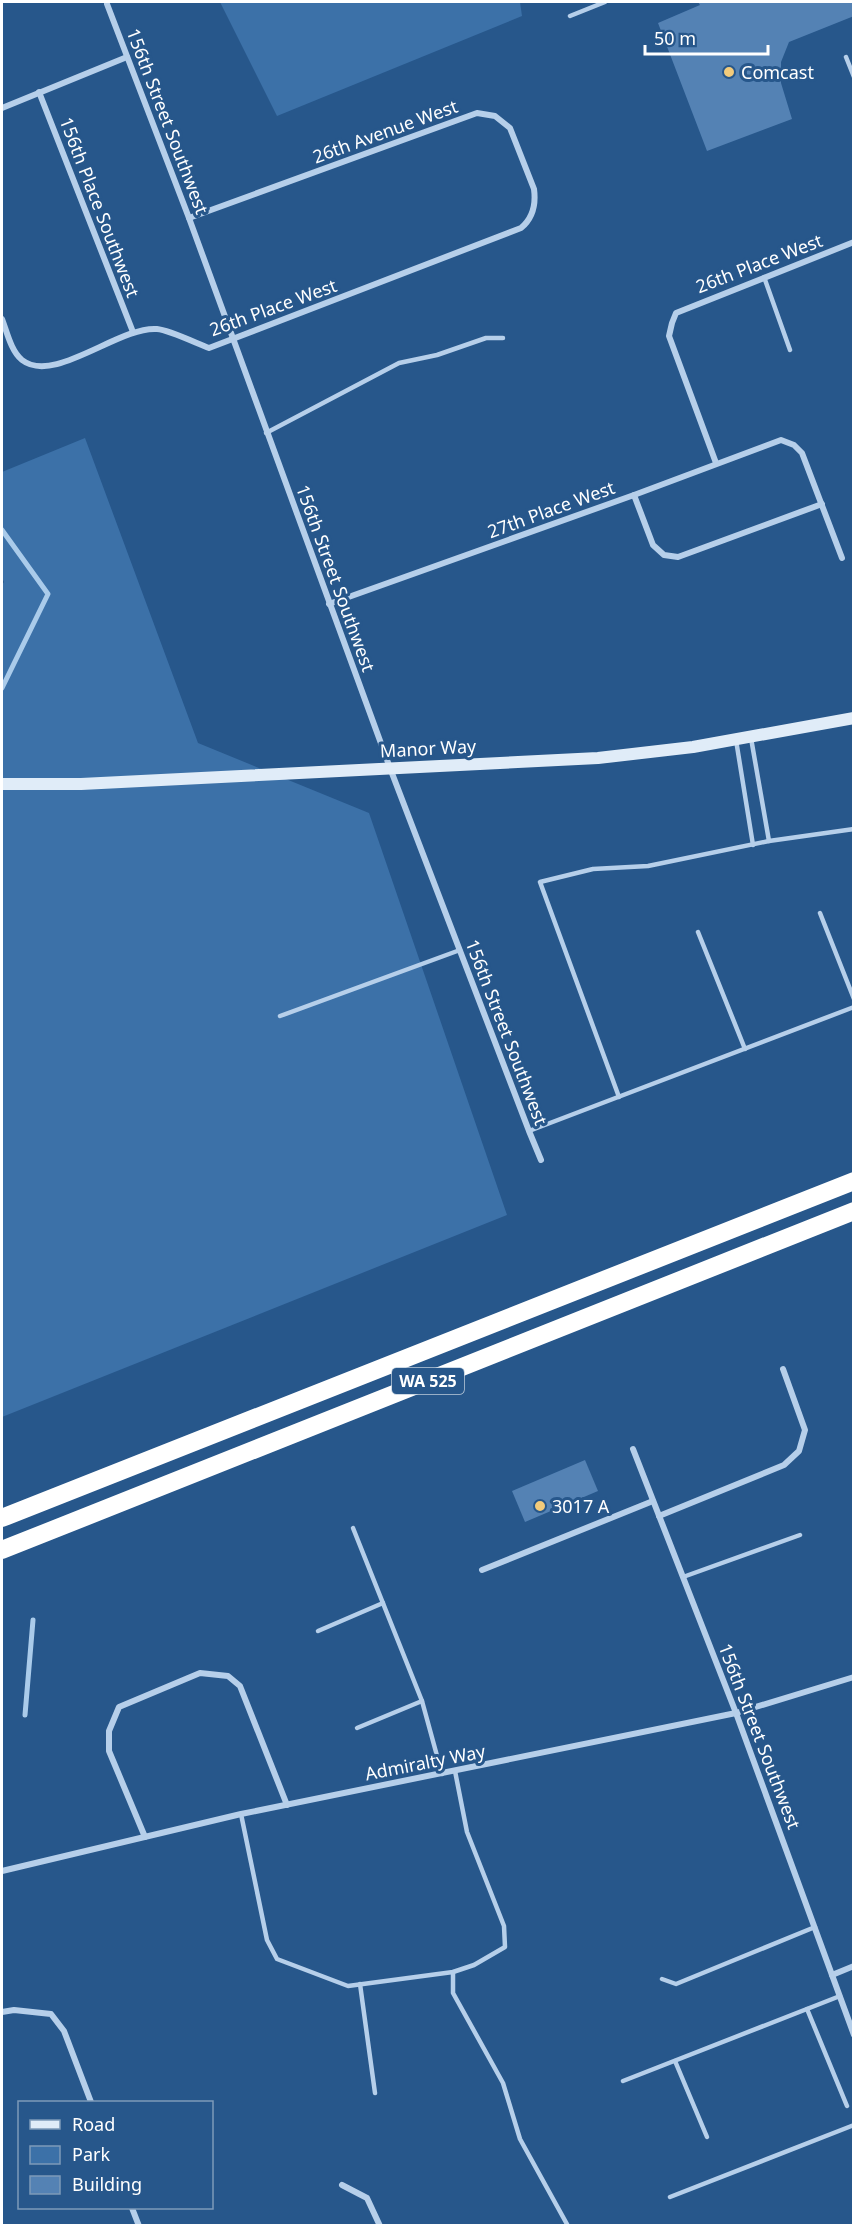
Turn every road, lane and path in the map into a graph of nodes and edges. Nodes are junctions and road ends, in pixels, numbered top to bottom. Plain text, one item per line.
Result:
1 (604, 2) edge
2 (107, 4) dead end
3 (570, 16) dead end
4 (127, 57) junction
5 (846, 57) dead end
6 (854, 77) edge
7 (39, 92) junction
8 (2, 108) edge
9 (535, 207) joint
10 (189, 218) junction
11 (854, 242) edge
12 (764, 277) junction
13 (2, 320) edge
14 (133, 332) junction
15 (503, 338) dead end
16 (232, 340) junction
17 (790, 350) dead end
18 (266, 433) junction
19 (716, 463) junction
20 (634, 495) junction
21 (822, 504) junction
22 (842, 558) dead end
23 (329, 604) junction
24 (854, 718) edge
25 (751, 737) junction
26 (736, 740) junction
27 (390, 768) junction
28 (2, 784) edge
29 (854, 829) edge
30 (769, 842) junction
31 (753, 844) junction
32 (820, 913) dead end
33 (698, 932) dead end
34 (460, 950) junction
35 (854, 999) edge
36 (854, 1006) edge
37 (280, 1016) dead end
38 (745, 1049) junction
39 (619, 1097) junction
40 (529, 1131) junction
41 (541, 1160) dead end
42 (854, 1181) edge
43 (854, 1211) edge
44 (783, 1369) dead end
45 (633, 1449) dead end
46 (653, 1500) junction
47 (659, 1516) junction
48 (2, 1518) edge
49 (352, 1528) dead end
50 (800, 1535) dead end
51 (2, 1550) edge
52 (482, 1570) dead end
53 (683, 1577) junction
54 (383, 1603) junction
55 (318, 1631) dead end
56 (854, 1677) edge
57 (422, 1701) junction
58 (736, 1713) junction
59 (357, 1728) dead end
60 (456, 1771) junction
61 (442, 1774) junction
62 (287, 1805) junction
63 (241, 1814) junction
64 (145, 1837) junction
65 (2, 1871) edge
66 (815, 1927) junction
67 (854, 1966) edge
68 (453, 1972) junction
69 (832, 1975) junction
70 (662, 1978) dead end
71 (360, 1984) junction
72 (840, 1996) junction
73 (807, 2009) junction
74 (2, 2012) edge
75 (854, 2035) edge
76 (675, 2061) junction
77 (623, 2081) dead end
78 (375, 2093) dead end
79 (90, 2101) edge
80 (847, 2106) dead end
81 (854, 2125) edge
82 (707, 2137) dead end
83 (342, 2185) dead end
84 (670, 2197) dead end
85 (132, 2209) edge
86 (139, 2226) edge
87 (380, 2226) edge
88 (568, 2226) edge

1 - 3 lane
2 - 4 street, 156th Street Southwest
4 - 7 street
4 - 10 street, 156th Street Southwest
5 - 6 lane
7 - 8 street
7 - 14 street, 156th Place Southwest
9 - 10 street, 26th Avenue West
9 - 16 street, 26th Place West
10 - 16 street, 156th Street Southwest
11 - 12 street, 26th Place West
12 - 17 lane
12 - 19 street, 26th Place West
13 - 14 street, 26th Place West
14 - 16 street, 26th Place West
15 - 18 lane
16 - 18 street, 156th Street Southwest
18 - 23 street, 156th Street Southwest
19 - 20 street, 27th Place West
19 - 21 street, 27th Place West
20 - 21 street
20 - 23 street, 27th Place West
21 - 22 street
23 - 27 street, 156th Street Southwest
24 - 25 street, Manor Way
25 - 26 street, Manor Way
25 - 30 lane
26 - 27 street, Manor Way
26 - 31 lane
27 - 28 street, Manor Way
27 - 34 street, 156th Street Southwest
29 - 30 lane
30 - 31 lane
31 - 39 lane
32 - 35 lane
33 - 38 lane
34 - 37 lane
34 - 40 street, 156th Street Southwest
36 - 38 lane
38 - 39 lane
39 - 40 lane
40 - 41 street, 156th Street Southwest
42 - 48 highway, WA 525
43 - 51 highway, WA 525
44 - 47 street
45 - 46 street, 156th Street Southwest
46 - 47 street, 156th Street Southwest
46 - 52 street
47 - 53 street, 156th Street Southwest
49 - 54 lane
50 - 53 lane
53 - 58 street, 156th Street Southwest
54 - 55 lane
54 - 57 lane
56 - 58 street, Admiralty Way
57 - 59 lane
57 - 61 lane
58 - 60 street, Admiralty Way
58 - 66 street, 156th Street Southwest
60 - 61 street, Admiralty Way
60 - 68 lane
61 - 62 street, Admiralty Way
62 - 63 street, Admiralty Way
62 - 64 street
63 - 64 street, Admiralty Way
63 - 71 lane
64 - 65 street, Admiralty Way
66 - 69 street, 156th Street Southwest
66 - 70 lane
67 - 69 street
68 - 71 lane
68 - 88 lane
69 - 72 street, 156th Street Southwest
71 - 78 lane
72 - 73 lane
72 - 75 street, 156th Street Southwest
73 - 76 lane
73 - 80 lane
74 - 79 street
76 - 77 lane
76 - 82 lane
81 - 84 lane
83 - 87 street
85 - 86 street

